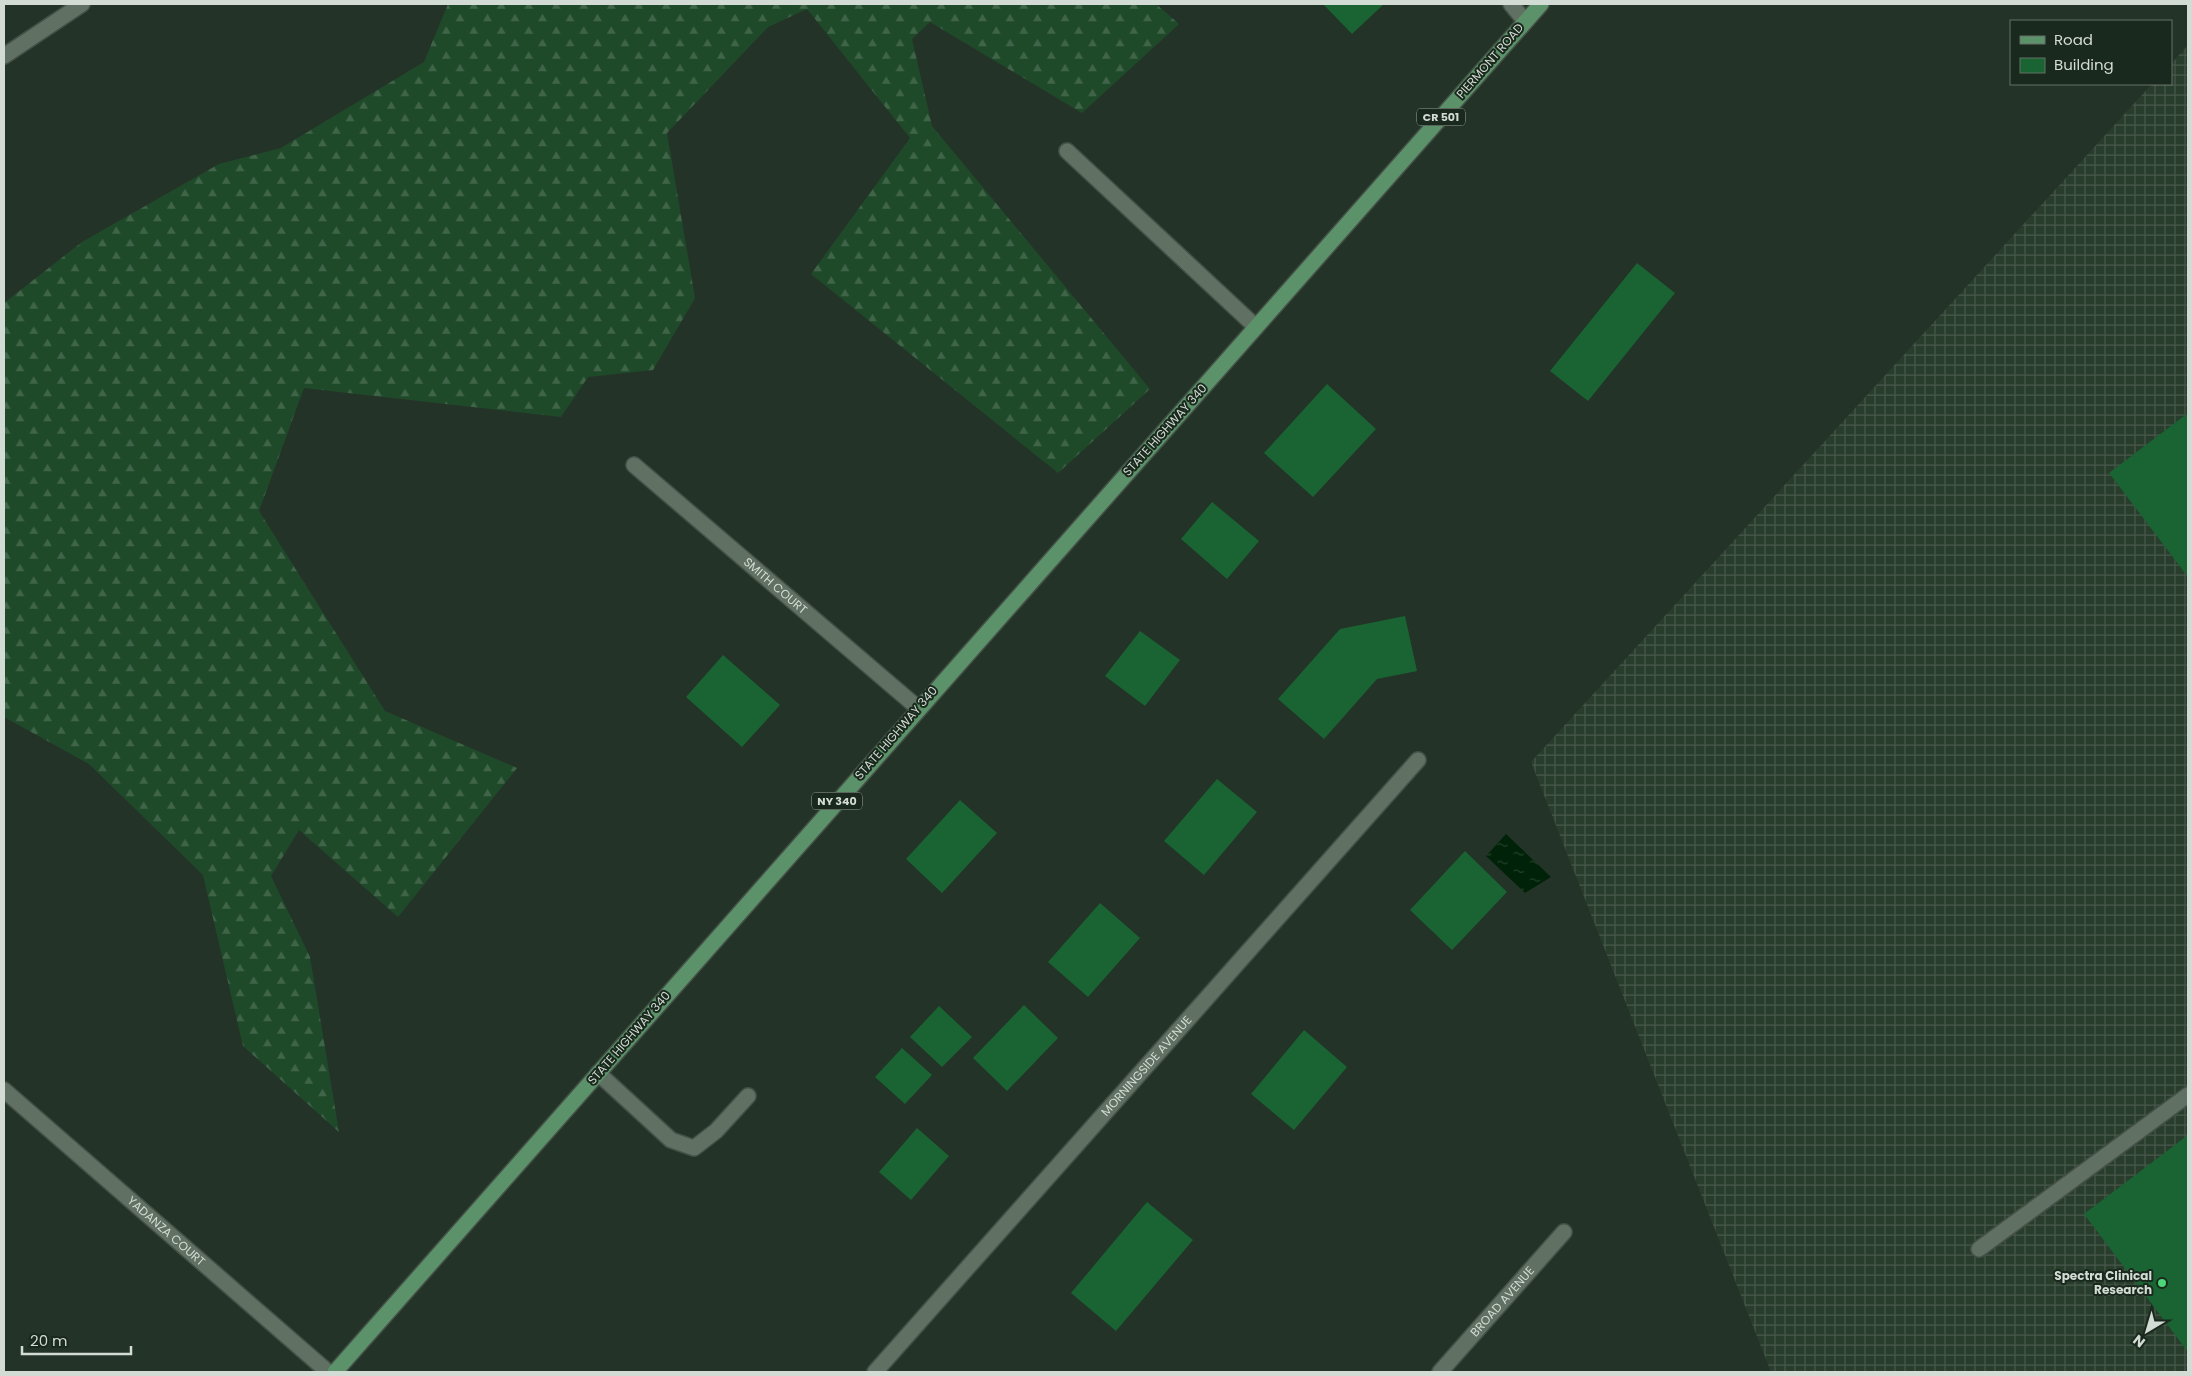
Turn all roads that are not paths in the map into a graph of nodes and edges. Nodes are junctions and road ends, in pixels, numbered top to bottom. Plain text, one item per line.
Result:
1 (82, 4) edge
2 (1511, 4) edge
3 (1541, 4) edge
4 (1525, 21) junction
5 (4, 56) edge
6 (1067, 151) dead end
7 (1341, 231) joint
8 (1256, 327) junction
9 (634, 465) dead end
10 (918, 708) junction
11 (1418, 760) dead end
12 (598, 1073) junction
13 (4, 1090) edge
14 (2188, 1095) edge
15 (748, 1096) dead end
16 (1564, 1232) dead end
17 (1979, 1249) dead end
18 (328, 1372) edge
19 (335, 1372) edge
20 (875, 1372) edge
21 (1440, 1372) edge

1 - 5 street
2 - 4 street
3 - 4 main road, PIERMONT ROAD / CR 501
4 - 7 main road, PIERMONT ROAD / CR 501
6 - 8 street
7 - 8 main road, STATE HIGHWAY 340 / NY 340
8 - 10 main road, STATE HIGHWAY 340 / NY 340
9 - 10 street, SMITH COURT
10 - 12 main road, STATE HIGHWAY 340 / NY 340
11 - 20 street, MORNINGSIDE AVENUE
12 - 15 street
12 - 19 main road, STATE HIGHWAY 340 / NY 340
13 - 18 street, YADANZA COURT
14 - 17 street
16 - 21 street, BROAD AVENUE

